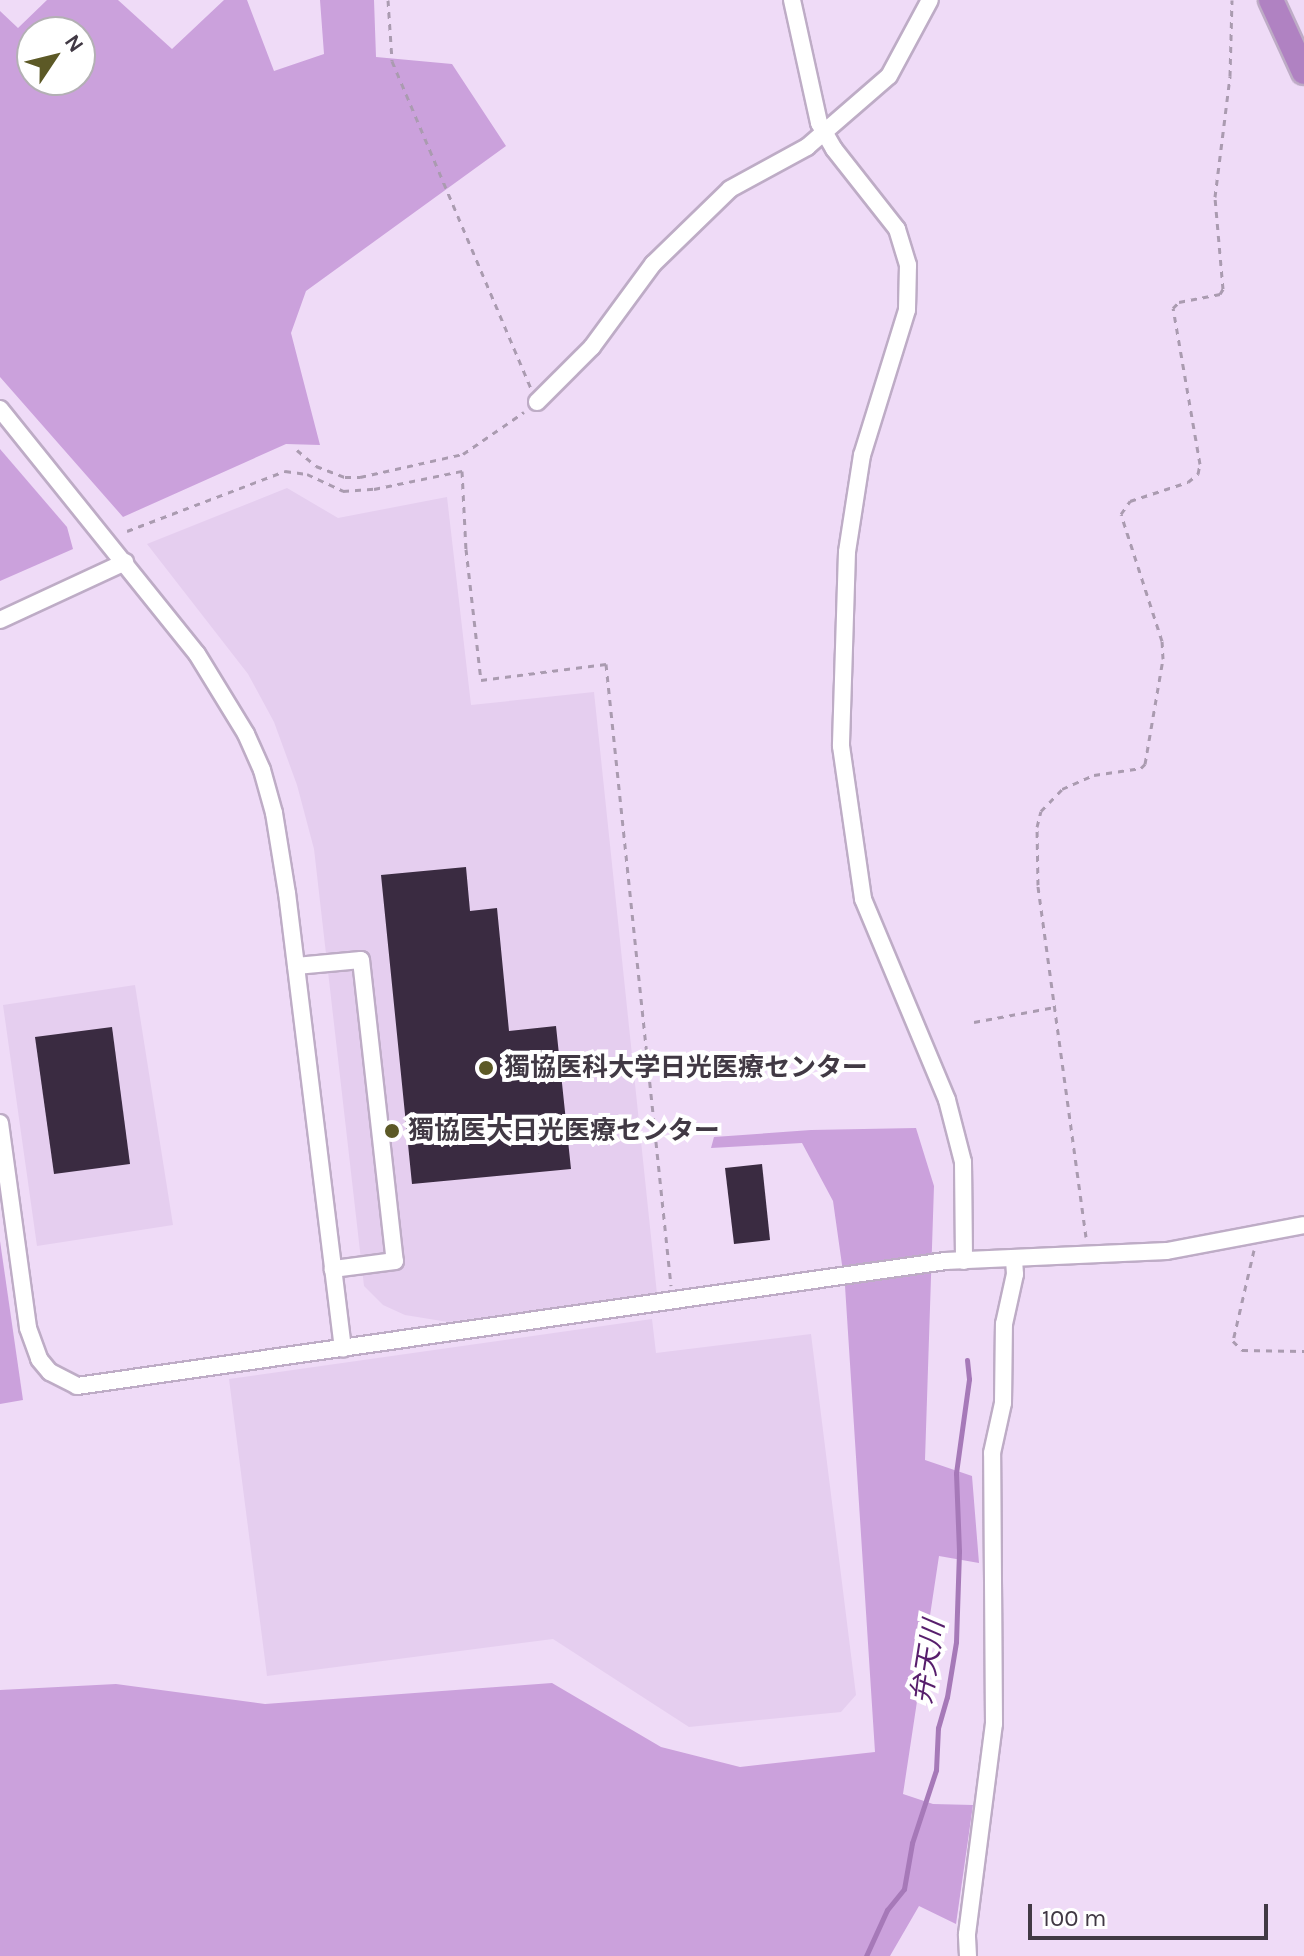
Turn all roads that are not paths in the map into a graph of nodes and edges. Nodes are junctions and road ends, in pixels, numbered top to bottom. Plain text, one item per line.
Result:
1 (792, 0) edge
2 (930, 0) edge
3 (1271, 0) edge
4 (1304, 72) edge
5 (824, 132) junction
6 (537, 402) road end
7 (0, 409) edge
8 (125, 562) junction
9 (0, 620) edge
10 (296, 966) junction
11 (0, 1123) edge
12 (1304, 1225) edge
13 (1014, 1260) junction
14 (964, 1261) junction
15 (333, 1269) junction
16 (343, 1349) junction
17 (968, 1956) edge

1 - 5 street
2 - 5 street
3 - 4 highway
5 - 6 street
5 - 14 street
7 - 8 street
8 - 9 street
8 - 10 street
10 - 15 street
10 - 15 street
11 - 16 street
12 - 13 street
13 - 14 street
13 - 17 street
14 - 16 street
15 - 16 street

